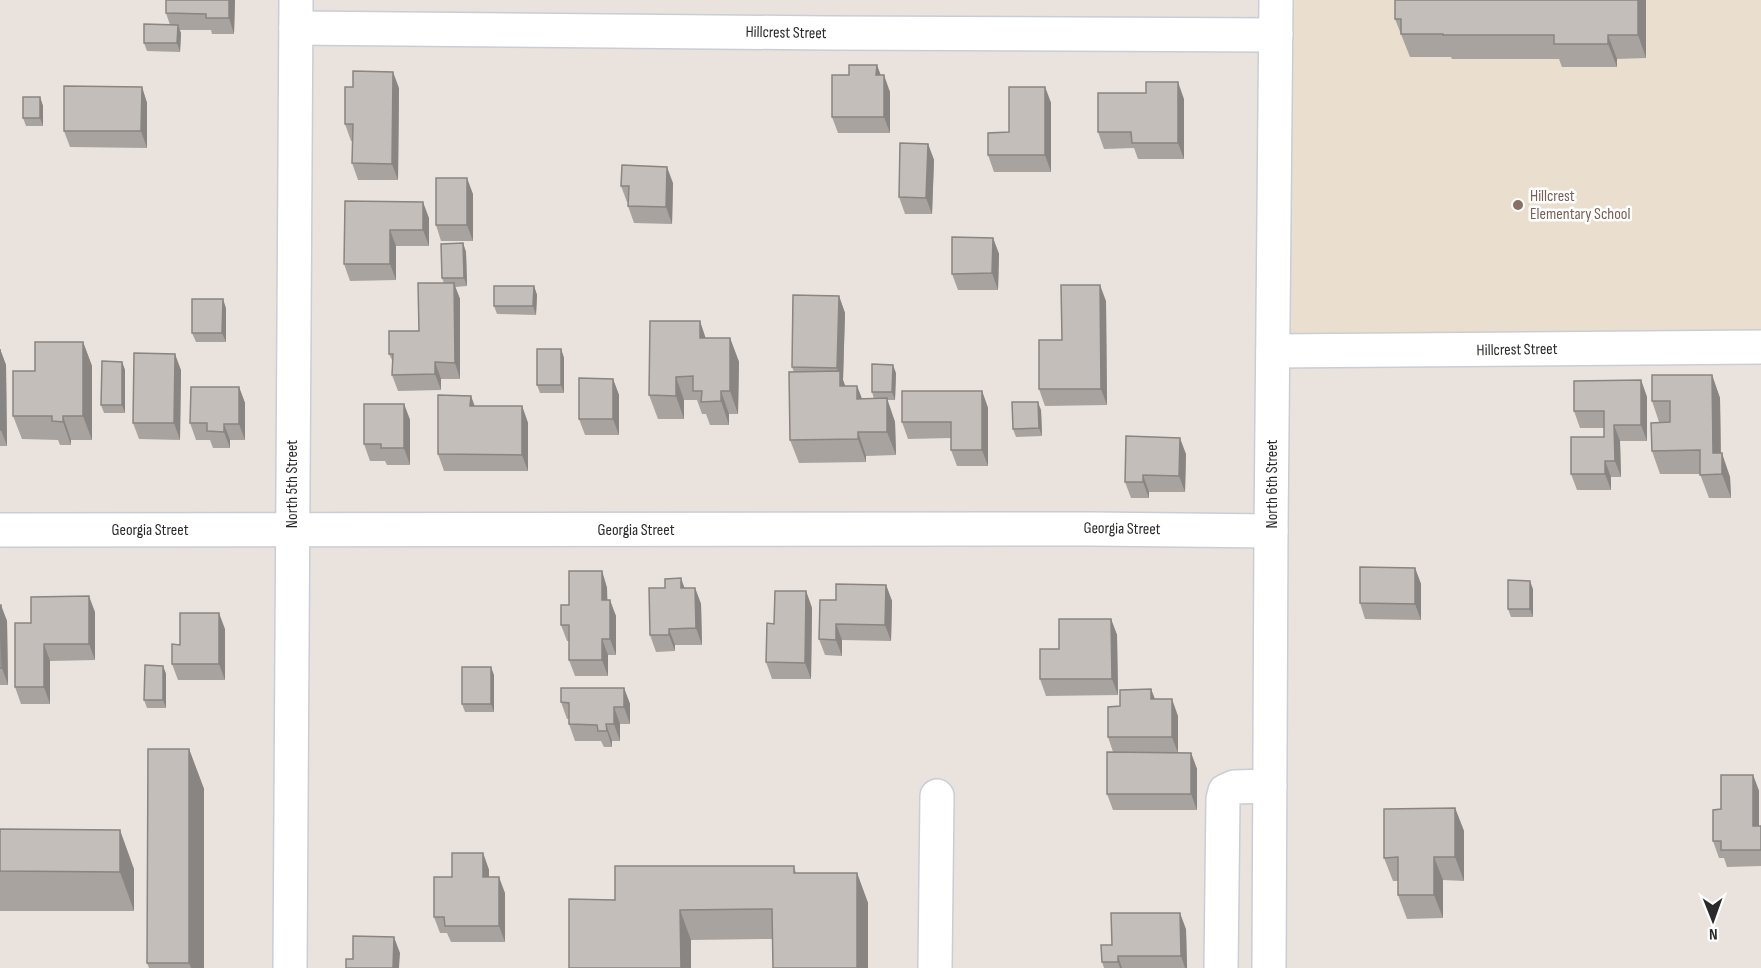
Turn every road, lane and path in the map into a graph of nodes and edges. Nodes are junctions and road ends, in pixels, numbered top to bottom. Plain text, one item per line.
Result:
1 (1276, 0) edge
2 (296, 14) edge
3 (1276, 35) junction
4 (1761, 347) edge
5 (1273, 351) junction
6 (0, 530) edge
7 (292, 530) junction
8 (1271, 531) junction
9 (1270, 786) junction
10 (937, 796) dead end
11 (1270, 863) junction
12 (1222, 864) junction
13 (1221, 930) junction
14 (1270, 931) junction
15 (290, 968) edge
16 (935, 968) edge
17 (1221, 968) edge
18 (1269, 968) edge

1 - 3 street, North 6th Street
2 - 3 street, Hillcrest Street
2 - 7 street, North 5th Street
3 - 5 street, North 6th Street
4 - 5 street, Hillcrest Street
5 - 8 street, North 6th Street
6 - 7 street, Georgia Street
7 - 8 street, Georgia Street
7 - 15 street, North 5th Street
8 - 9 street, North 6th Street
9 - 11 street, North 6th Street
9 - 12 street
10 - 16 street
11 - 12 street
11 - 14 street, North 6th Street
12 - 13 street
13 - 14 street
13 - 17 street
14 - 18 street, North 6th Street

